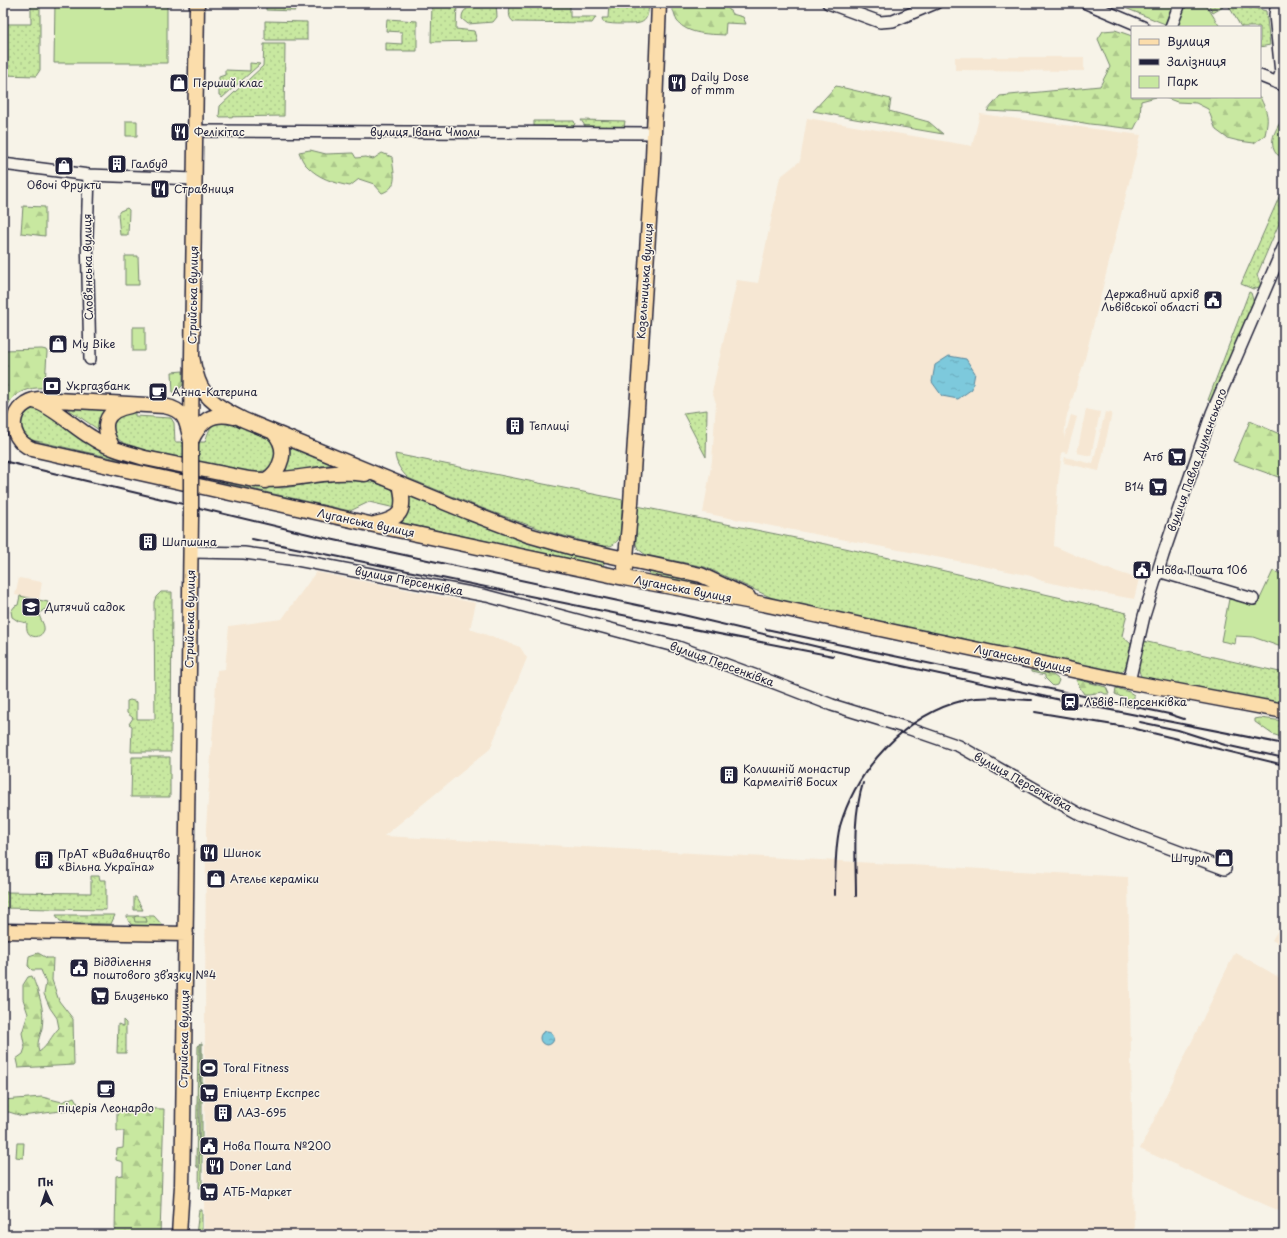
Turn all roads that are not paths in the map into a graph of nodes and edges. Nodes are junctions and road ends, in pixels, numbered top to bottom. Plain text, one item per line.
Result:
1 (197, 3) edge
2 (659, 3) edge
3 (828, 3) edge
4 (936, 3) edge
5 (1086, 3) edge
6 (1180, 3) edge
7 (1277, 3) edge
8 (1141, 26) edge
9 (1171, 26) edge
10 (1261, 76) edge
11 (1280, 84) edge
12 (196, 131) junction
13 (654, 133) junction
14 (3, 164) edge
15 (89, 175) junction
16 (195, 179) junction
17 (1284, 246) edge
18 (192, 356) junction
19 (90, 359) dead end
20 (29, 401) junction
21 (138, 405) junction
22 (164, 406) junction
23 (244, 420) junction
24 (274, 433) junction
25 (191, 442) junction
26 (113, 448) junction
27 (380, 477) junction
28 (265, 481) junction
29 (400, 484) junction
30 (374, 525) junction
31 (191, 552) junction
32 (626, 559) junction
33 (1158, 571) junction
34 (624, 578) junction
35 (1253, 599) dead end
36 (763, 604) junction
37 (1130, 682) junction
38 (1284, 711) edge
39 (1225, 869) dead end
40 (3, 931) edge
41 (186, 934) junction
42 (178, 1235) edge

1 - 12 main road, Стрийська вулиця
2 - 13 main road, Козельницька вулиця
3 - 4 street
5 - 8 street
6 - 9 street
7 - 11 street
10 - 11 street
12 - 13 street, вулиця Івана Чмоли
12 - 16 main road, Стрийська вулиця
13 - 32 main road, Козельницька вулиця
14 - 15 street
15 - 16 street
15 - 19 street, Словʼянська вулиця
16 - 18 main road, Стрийська вулиця
17 - 33 street, вулиця Павла Думанського
18 - 22 main road
18 - 23 main road, Луганська вулиця
18 - 25 main road, Стрийська вулиця
20 - 21 main road
20 - 26 main road, Луганська вулиця
20 - 30 main road, Луганська вулиця
21 - 22 main road
21 - 26 main road
22 - 25 main road
23 - 24 main road, Луганська вулиця
23 - 25 main road, Луганська вулиця
24 - 27 main road, Луганська вулиця
24 - 28 main road
25 - 31 main road, Стрийська вулиця, bridge
26 - 28 main road, Луганська вулиця
27 - 28 main road, Луганська вулиця
27 - 29 main road, Луганська вулиця
29 - 30 main road
29 - 32 main road, Луганська вулиця
30 - 34 main road, Луганська вулиця
31 - 39 street, вулиця Персенківка
31 - 41 main road, Стрийська вулиця
32 - 34 main road, Козельницька вулиця
32 - 36 main road, Луганська вулиця
33 - 35 street
33 - 37 street, вулиця Павла Думанського
34 - 36 main road, Луганська вулиця
36 - 37 main road, Луганська вулиця
37 - 38 main road, Луганська вулиця
40 - 41 main road
41 - 42 main road, Стрийська вулиця

